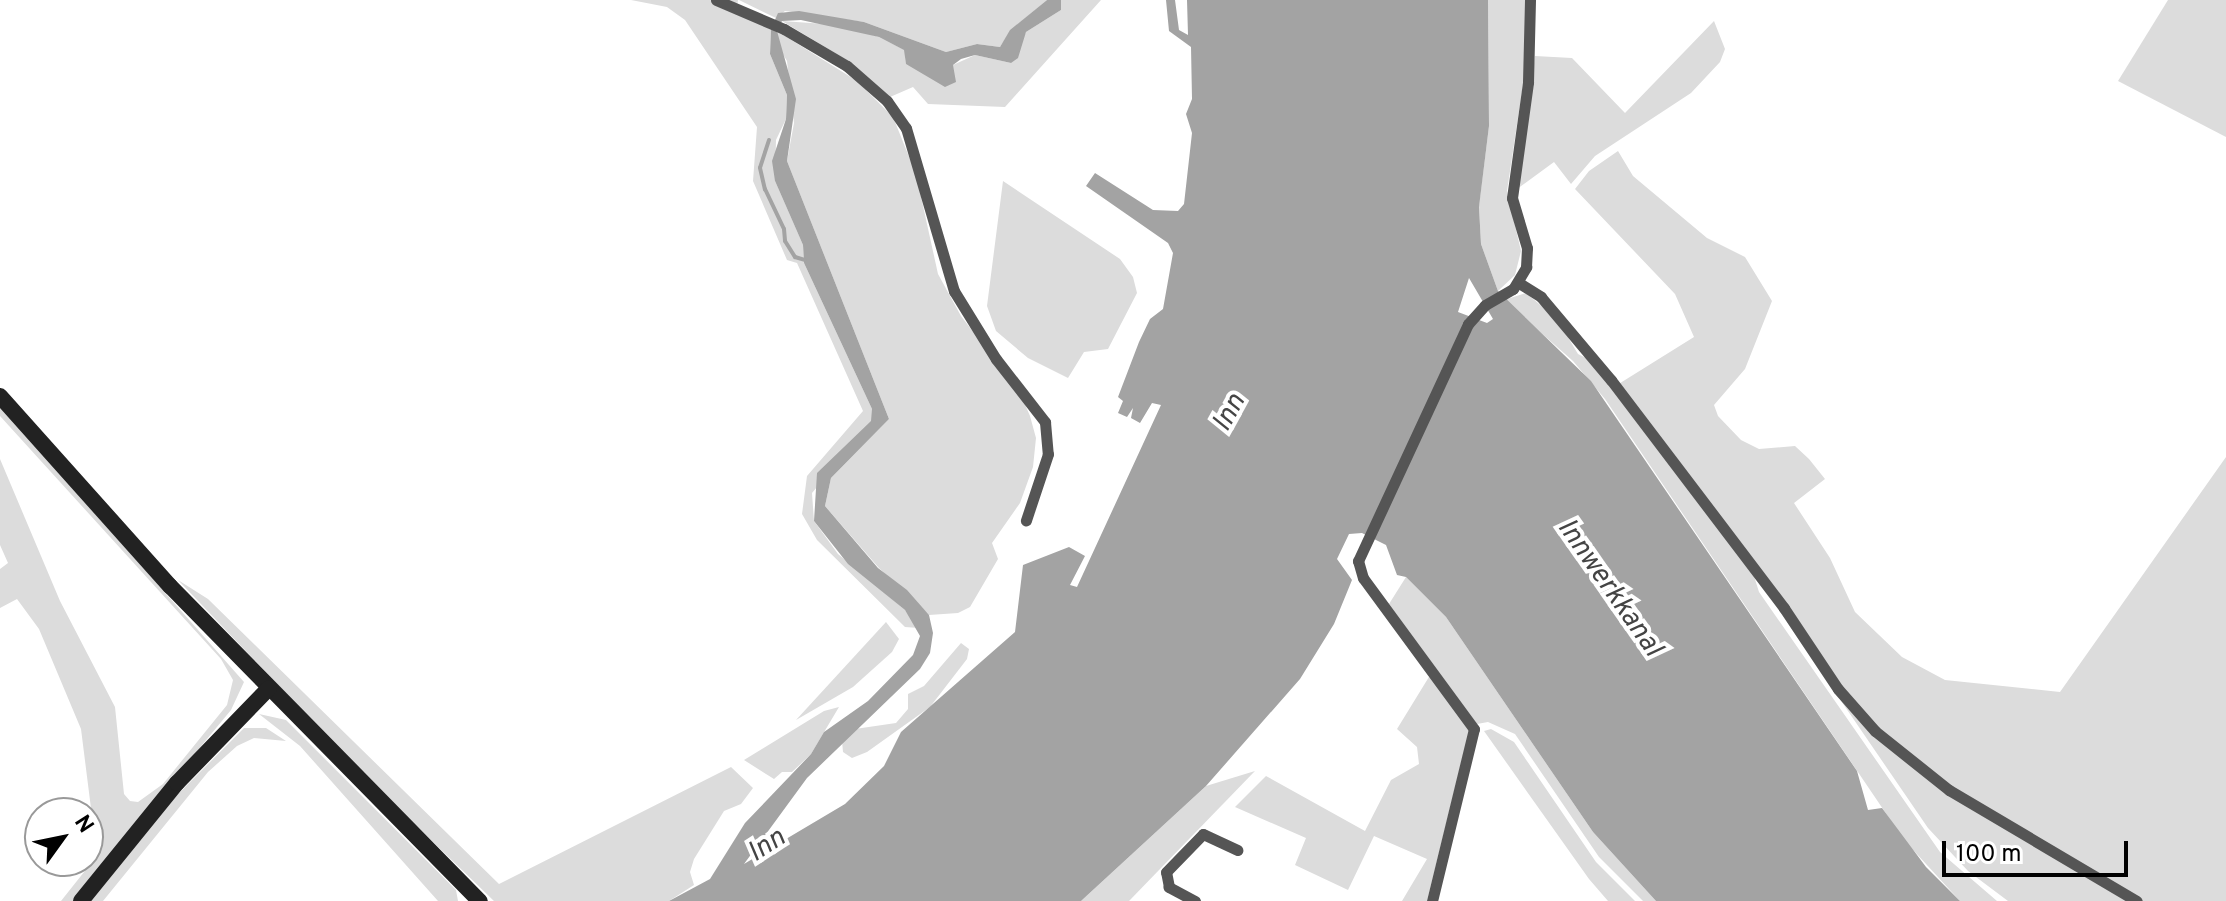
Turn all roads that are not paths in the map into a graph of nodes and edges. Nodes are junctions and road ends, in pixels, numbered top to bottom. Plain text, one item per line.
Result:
1 (716, 0) edge
2 (1530, 0) edge
3 (1519, 283) junction
4 (0, 396) edge
5 (1026, 520) dead end
6 (269, 688) junction
7 (1238, 850) dead end
8 (479, 900) edge
9 (81, 901) edge
10 (1195, 901) edge
11 (1432, 901) edge
12 (2137, 901) edge

1 - 5 street
2 - 3 street
3 - 11 street
3 - 12 street
4 - 6 street
6 - 8 street
6 - 9 street
7 - 10 street

